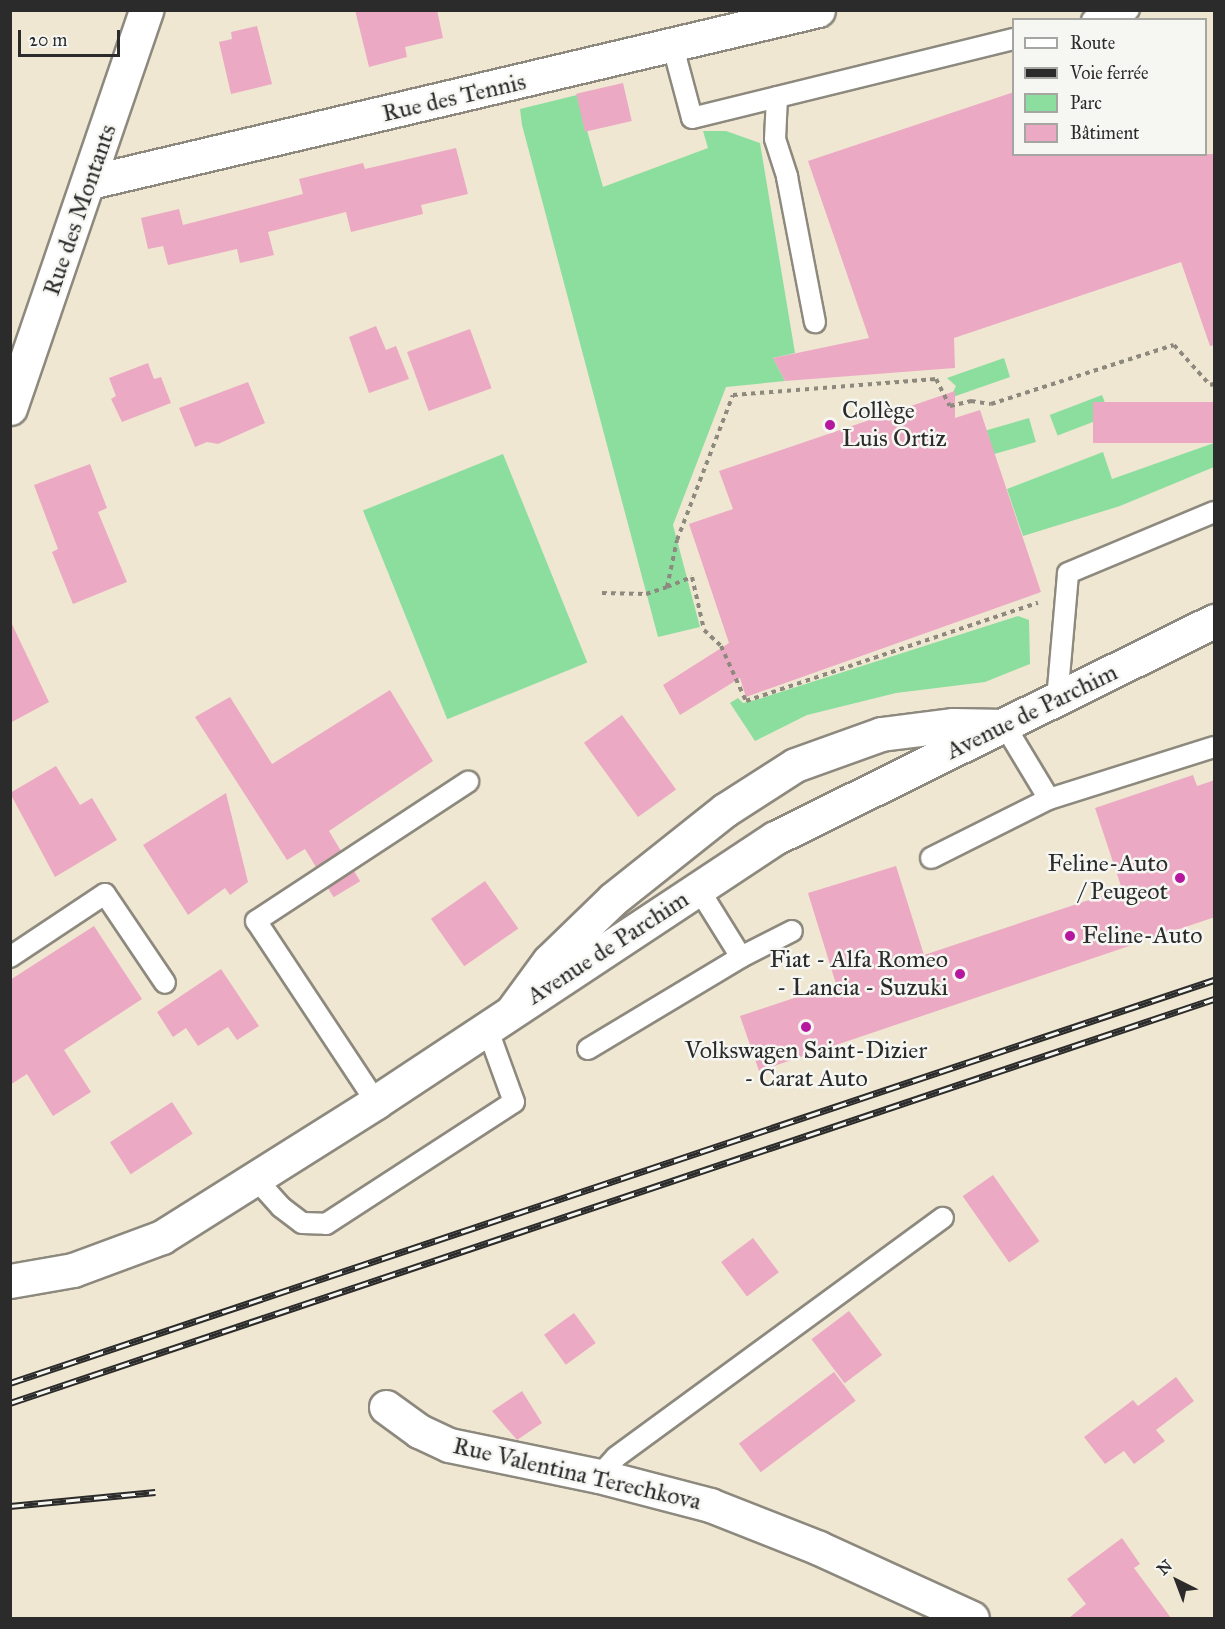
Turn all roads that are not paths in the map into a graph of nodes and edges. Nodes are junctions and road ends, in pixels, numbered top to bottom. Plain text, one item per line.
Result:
1 (146, 10) edge
2 (818, 10) edge
3 (1129, 10) edge
4 (1099, 18) edge
5 (1012, 39) edge
6 (673, 47) junction
7 (777, 97) junction
8 (90, 182) junction
9 (815, 322) dead end
10 (10, 408) edge
11 (1215, 512) edge
12 (1215, 621) edge
13 (1058, 700) junction
14 (1005, 726) junction
15 (1215, 747) edge
16 (468, 782) dead end
17 (1048, 799) junction
18 (931, 858) dead end
19 (698, 888) junction
20 (792, 931) dead end
21 (10, 957) edge
22 (741, 957) junction
23 (165, 983) dead end
24 (499, 1020) junction
25 (588, 1049) dead end
26 (376, 1102) junction
27 (255, 1178) junction
28 (943, 1218) dead end
29 (10, 1281) edge
30 (386, 1407) dead end
31 (599, 1476) junction
32 (972, 1618) edge

1 - 8 street, Rue des Montants
2 - 6 street, Rue des Tennis
3 - 4 lane
5 - 7 lane
6 - 7 lane
6 - 8 street, Rue des Tennis
7 - 9 lane
8 - 10 street, Rue des Montants
11 - 13 lane
12 - 13 street, Avenue de Parchim
13 - 14 street, Avenue de Parchim
14 - 17 lane
14 - 19 street, Avenue de Parchim
14 - 24 street
15 - 17 lane
16 - 26 lane
17 - 18 lane
19 - 22 lane
19 - 24 street, Avenue de Parchim
20 - 22 lane
21 - 23 lane
22 - 25 lane
24 - 26 street, Avenue de Parchim
24 - 27 lane
26 - 27 street, Avenue de Parchim
27 - 29 street, Avenue de Parchim
28 - 31 lane
30 - 31 street, Rue Valentina Terechkova
31 - 32 street, Rue Valentina Terechkova

